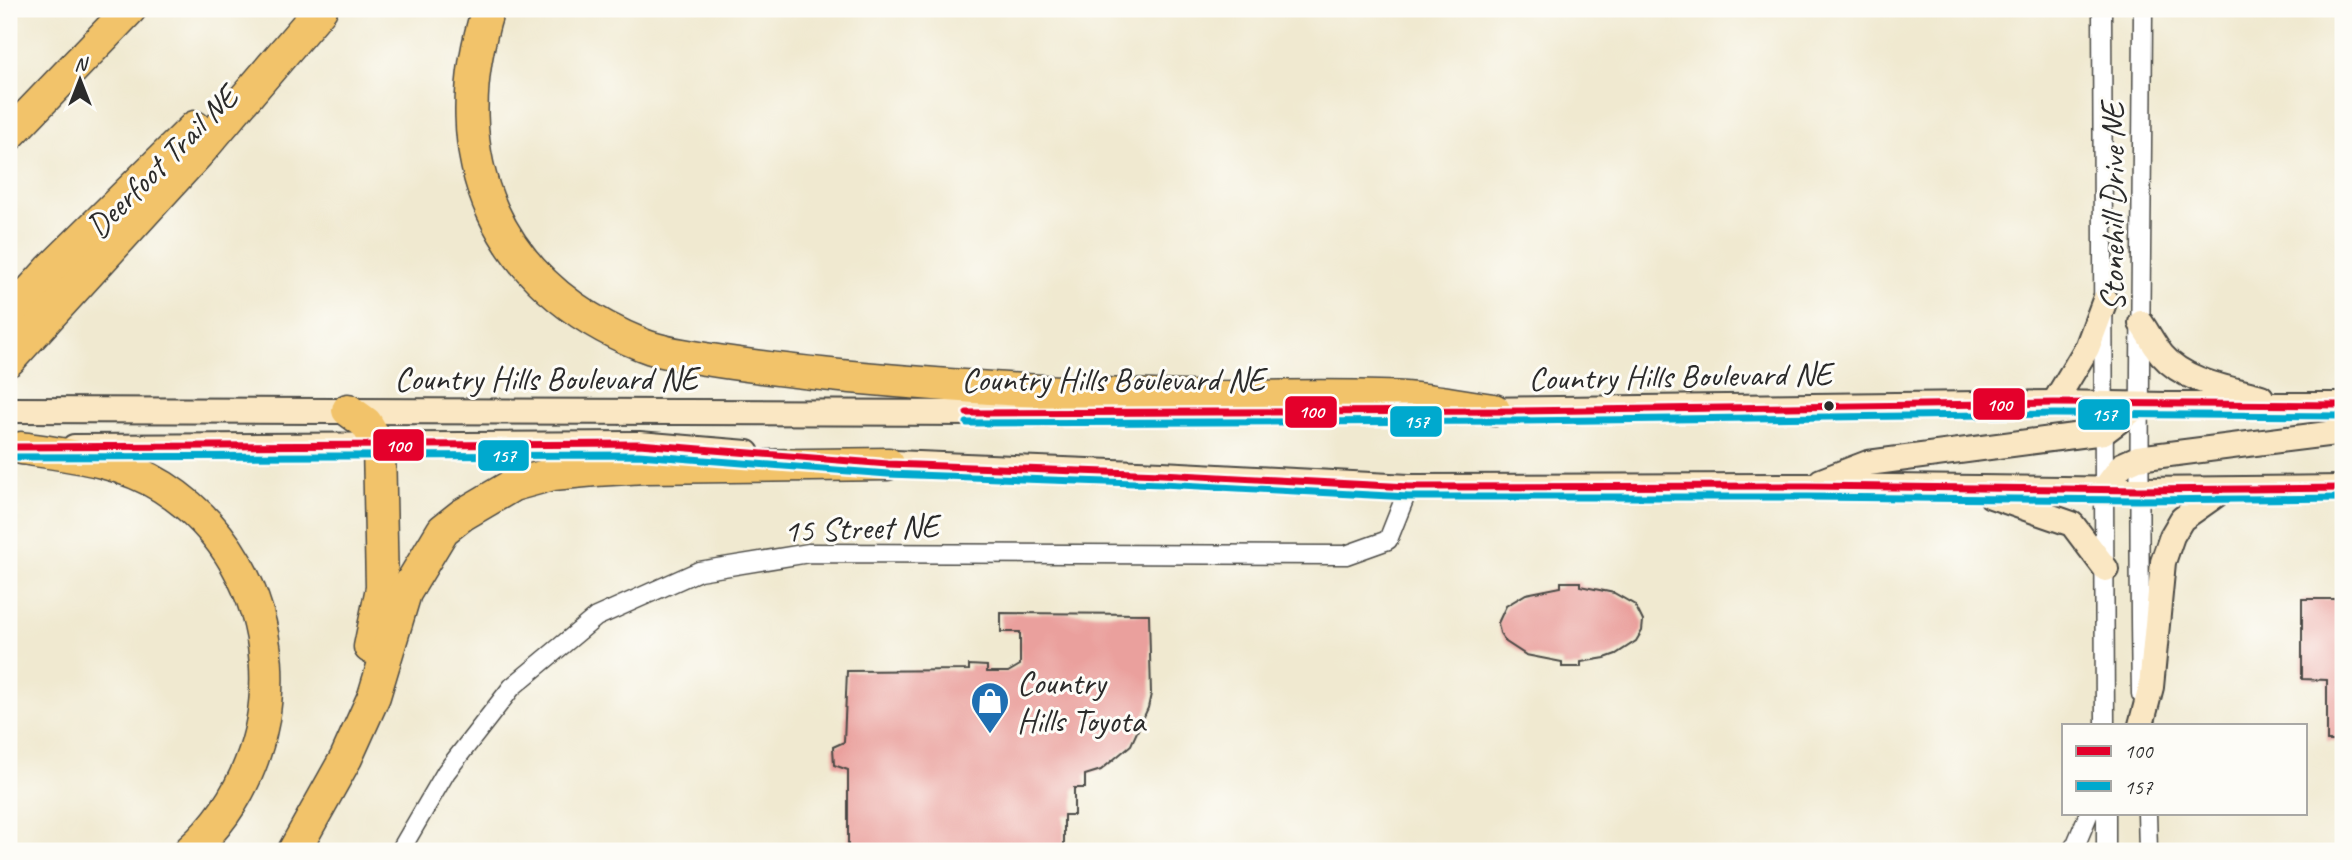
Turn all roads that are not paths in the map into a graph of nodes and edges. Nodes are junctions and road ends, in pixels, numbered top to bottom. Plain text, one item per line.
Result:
1 (130, 9) edge
2 (314, 9) edge
3 (321, 9) edge
4 (488, 9) edge
5 (2102, 9) edge
6 (2143, 9) edge
7 (9, 135) edge
8 (2105, 300) junction
9 (9, 314) edge
10 (2141, 323) junction
11 (9, 360) edge
12 (2053, 403) junction
13 (2105, 404) junction
14 (2140, 405) junction
15 (2288, 405) junction
16 (2343, 405) edge
17 (21, 410) edge
18 (348, 410) junction
19 (1494, 410) junction
20 (2104, 432) junction
21 (2343, 432) edge
22 (379, 445) junction
23 (20, 448) joint
24 (2138, 458) junction
25 (888, 464) junction
26 (1807, 486) junction
27 (1409, 487) junction
28 (1964, 487) junction
29 (2343, 488) edge
30 (2104, 489) junction
31 (2138, 490) junction
32 (2223, 490) junction
33 (2106, 569) junction
34 (2105, 724) edge
35 (2141, 724) edge
36 (2141, 724) edge
37 (2089, 814) edge
38 (2106, 814) edge
39 (2147, 814) edge
40 (2148, 843) edge
41 (190, 851) edge
42 (273, 851) edge
43 (294, 851) edge
44 (400, 851) edge
45 (2070, 851) edge
46 (2106, 851) edge
47 (2160, 851) edge

1 - 7 highway
2 - 9 highway, Deerfoot Trail NE
3 - 11 highway
4 - 19 highway
5 - 8 street, Stonehill Drive NE
6 - 10 street, Stonehill Drive NE
8 - 12 main road
8 - 13 street, Stonehill Drive NE
10 - 14 street, Stonehill Drive NE
10 - 15 main road
12 - 13 main road, Country Hills Boulevard NE
12 - 19 main road, Country Hills Boulevard NE
13 - 14 main road, Country Hills Boulevard NE
13 - 20 street, Stonehill Drive NE
14 - 15 main road, Country Hills Boulevard NE
14 - 20 main road
14 - 24 street, Stonehill Drive NE
15 - 16 main road, Country Hills Boulevard NE
17 - 18 main road, Country Hills Boulevard NE
18 - 19 main road, Country Hills Boulevard NE
18 - 22 highway
20 - 26 main road
20 - 30 street, Stonehill Drive NE
21 - 24 main road
22 - 23 main road, Country Hills Boulevard NE
22 - 25 main road, Country Hills Boulevard NE
22 - 42 highway
23 - 41 highway
24 - 30 main road
24 - 31 street, Stonehill Drive NE
25 - 27 main road, Country Hills Boulevard NE
25 - 43 highway
26 - 27 main road, Country Hills Boulevard NE
26 - 28 main road, Country Hills Boulevard NE
27 - 44 street, 15 Street NE
28 - 30 main road, Country Hills Boulevard NE
28 - 33 main road
29 - 32 main road, Country Hills Boulevard NE
30 - 31 main road, Country Hills Boulevard NE
30 - 33 street, Stonehill Drive NE
31 - 32 main road, Country Hills Boulevard NE
31 - 35 street, Stonehill Drive NE
32 - 36 main road
33 - 34 street, Stonehill Drive NE
37 - 45 street
38 - 46 street
39 - 40 street
40 - 47 street

